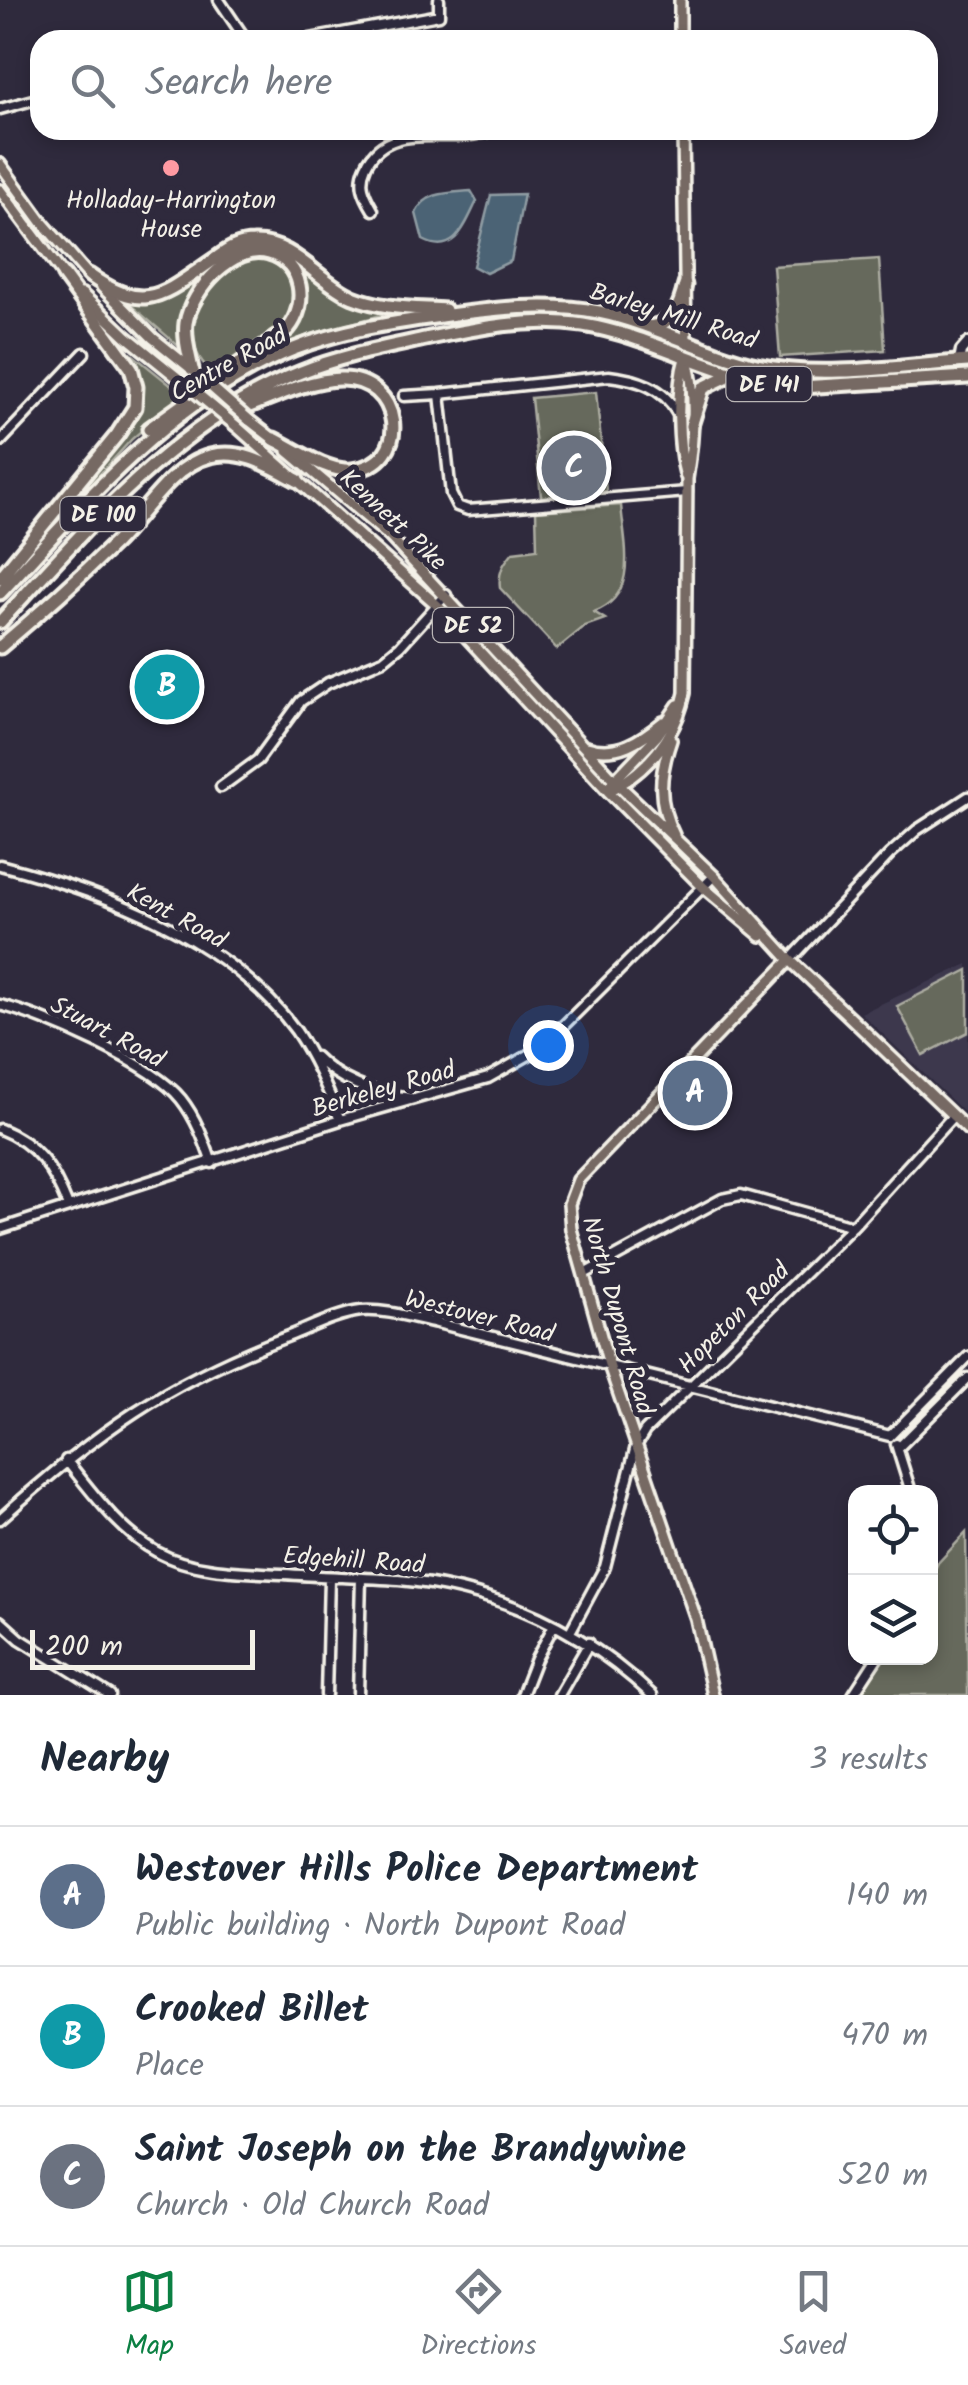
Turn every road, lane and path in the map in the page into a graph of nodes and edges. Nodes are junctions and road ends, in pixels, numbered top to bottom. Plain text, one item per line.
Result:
1 (219, 0) edge
2 (439, 0) edge
3 (680, 0) edge
4 (239, 30) edge
5 (358, 30) edge
6 (680, 30) edge
7 (30, 101) edge
8 (0, 109) edge
9 (395, 140) edge
10 (682, 140) edge
11 (0, 164) edge
12 (0, 190) edge
13 (373, 210) dead end
14 (88, 275) junction
15 (64, 276) junction
16 (685, 286) junction
17 (546, 306) joint
18 (473, 311) junction
19 (650, 326) junction
20 (440, 336) joint
21 (686, 340) junction
22 (968, 343) edge
23 (84, 353) dead end
24 (686, 357) junction
25 (964, 361) edge
26 (196, 373) junction
27 (732, 375) junction
28 (968, 377) edge
29 (857, 384) junction
30 (440, 394) junction
31 (404, 396) dead end
32 (216, 418) junction
33 (686, 429) junction
34 (274, 439) junction
35 (0, 442) edge
36 (298, 480) junction
37 (687, 492) junction
38 (84, 502) junction
39 (0, 578) edge
40 (0, 594) edge
41 (446, 596) junction
42 (437, 605) junction
43 (0, 622) edge
44 (0, 648) edge
45 (675, 718) junction
46 (586, 747) junction
47 (617, 782) junction
48 (221, 787) dead end
49 (608, 791) junction
50 (968, 797) edge
51 (680, 846) junction
52 (0, 865) edge
53 (714, 876) junction
54 (704, 887) junction
55 (790, 960) junction
56 (0, 1005) edge
57 (306, 1046) junction
58 (416, 1098) junction
59 (953, 1116) junction
60 (340, 1120) junction
61 (0, 1129) edge
62 (968, 1130) edge
63 (212, 1163) junction
64 (68, 1206) junction
65 (853, 1226) junction
66 (0, 1229) edge
67 (584, 1274) junction
68 (968, 1357) edge
69 (610, 1368) junction
70 (968, 1378) edge
71 (693, 1386) junction
72 (890, 1436) junction
73 (636, 1446) junction
74 (898, 1446) junction
75 (66, 1460) junction
76 (909, 1485) edge
77 (0, 1519) edge
78 (329, 1578) junction
79 (361, 1578) junction
80 (0, 1621) edge
81 (554, 1625) junction
82 (570, 1632) junction
83 (589, 1643) junction
84 (873, 1665) edge
85 (110, 1695) edge
86 (326, 1695) edge
87 (358, 1695) edge
88 (522, 1695) edge
89 (558, 1695) edge
90 (652, 1695) edge
91 (713, 1695) edge
92 (852, 1695) edge

1 - 4 street
2 - 5 street
3 - 6 main road
7 - 8 street
9 - 13 street
10 - 16 main road
11 - 14 main road, Kennett Pike / DE 52
12 - 15 main road, Kennett Pike / DE 52
14 - 18 highway
14 - 26 main road, Kennett Pike / DE 52
15 - 36 main road, Kennett Pike / DE 52, bridge
15 - 39 highway
16 - 19 highway
16 - 21 main road
17 - 18 highway, Centre Road / DE 100
17 - 19 highway, Barley Mill Road / DE 100
18 - 38 highway, Centre Road / DE 100
19 - 21 highway, Barley Mill Road / DE 141
20 - 24 highway, Barley Mill Road / DE 100
20 - 32 highway, Centre Road / DE 100
21 - 24 main road
21 - 25 highway, Barley Mill Road / DE 141
22 - 25 street
23 - 35 street
24 - 27 highway, Barley Mill Road / DE 141
24 - 33 main road
25 - 29 highway
26 - 34 main road, Kennett Pike / DE 52, bridge
26 - 38 highway
27 - 29 highway, Barley Mill Road / DE 141
27 - 33 highway
28 - 29 highway, Barley Mill Road / DE 141
30 - 31 street
30 - 33 street
30 - 37 street
32 - 34 highway
32 - 43 highway, Centre Road / DE 100
33 - 37 main road
34 - 41 main road, Kennett Pike / DE 52
36 - 42 main road, Kennett Pike / DE 52
36 - 44 highway
37 - 45 main road
38 - 40 highway, Centre Road / DE 100
41 - 42 street
41 - 46 main road, Kennett Pike / DE 52
42 - 48 street
42 - 49 main road, Kennett Pike / DE 52
45 - 46 main road
45 - 47 main road
45 - 51 main road
46 - 47 main road, Kennett Pike / DE 52
47 - 49 main road
47 - 51 main road, Kennett Pike / DE 52
49 - 54 main road, Kennett Pike / DE 52
50 - 55 street
51 - 53 main road, Kennett Pike / DE 52
52 - 57 street, Kent Road
53 - 54 street, Berkeley Road
53 - 55 main road, Kennett Pike / DE 52
54 - 55 main road, Kennett Pike / DE 52
54 - 58 street, Berkeley Road
55 - 59 main road, Kennett Pike / DE 52
55 - 67 main road, North Dupont Road
56 - 63 street, Stuart Road
57 - 58 street, Kent Road
57 - 60 street, Kent Road
58 - 60 street, Berkeley Road
59 - 62 main road, Kennett Pike / DE 52
59 - 65 street, Hopeton Road
60 - 63 street, Berkeley Road
61 - 64 street
63 - 64 street, Berkeley Road
64 - 66 street, Berkeley Road
65 - 67 street
65 - 71 street, Hopeton Road
67 - 69 main road, North Dupont Road
68 - 72 street
69 - 71 street, Westover Road
69 - 73 main road, North Dupont Road
69 - 75 street, Westover Road
70 - 74 street
71 - 72 street, Westover Road
71 - 73 street, Hopeton Road
72 - 74 street
73 - 82 street, Hopeton Road
73 - 91 main road, North Dupont Road
74 - 76 street
75 - 77 street, Westover Road
75 - 78 street, Edgehill Road
78 - 79 street, Edgehill Road
78 - 86 street
79 - 81 street, Edgehill Road
79 - 87 street
80 - 85 street
81 - 82 street, Edgehill Road
81 - 88 street
82 - 83 street, Edgehill Road
83 - 89 street
83 - 90 street, Edgehill Road
84 - 92 street

